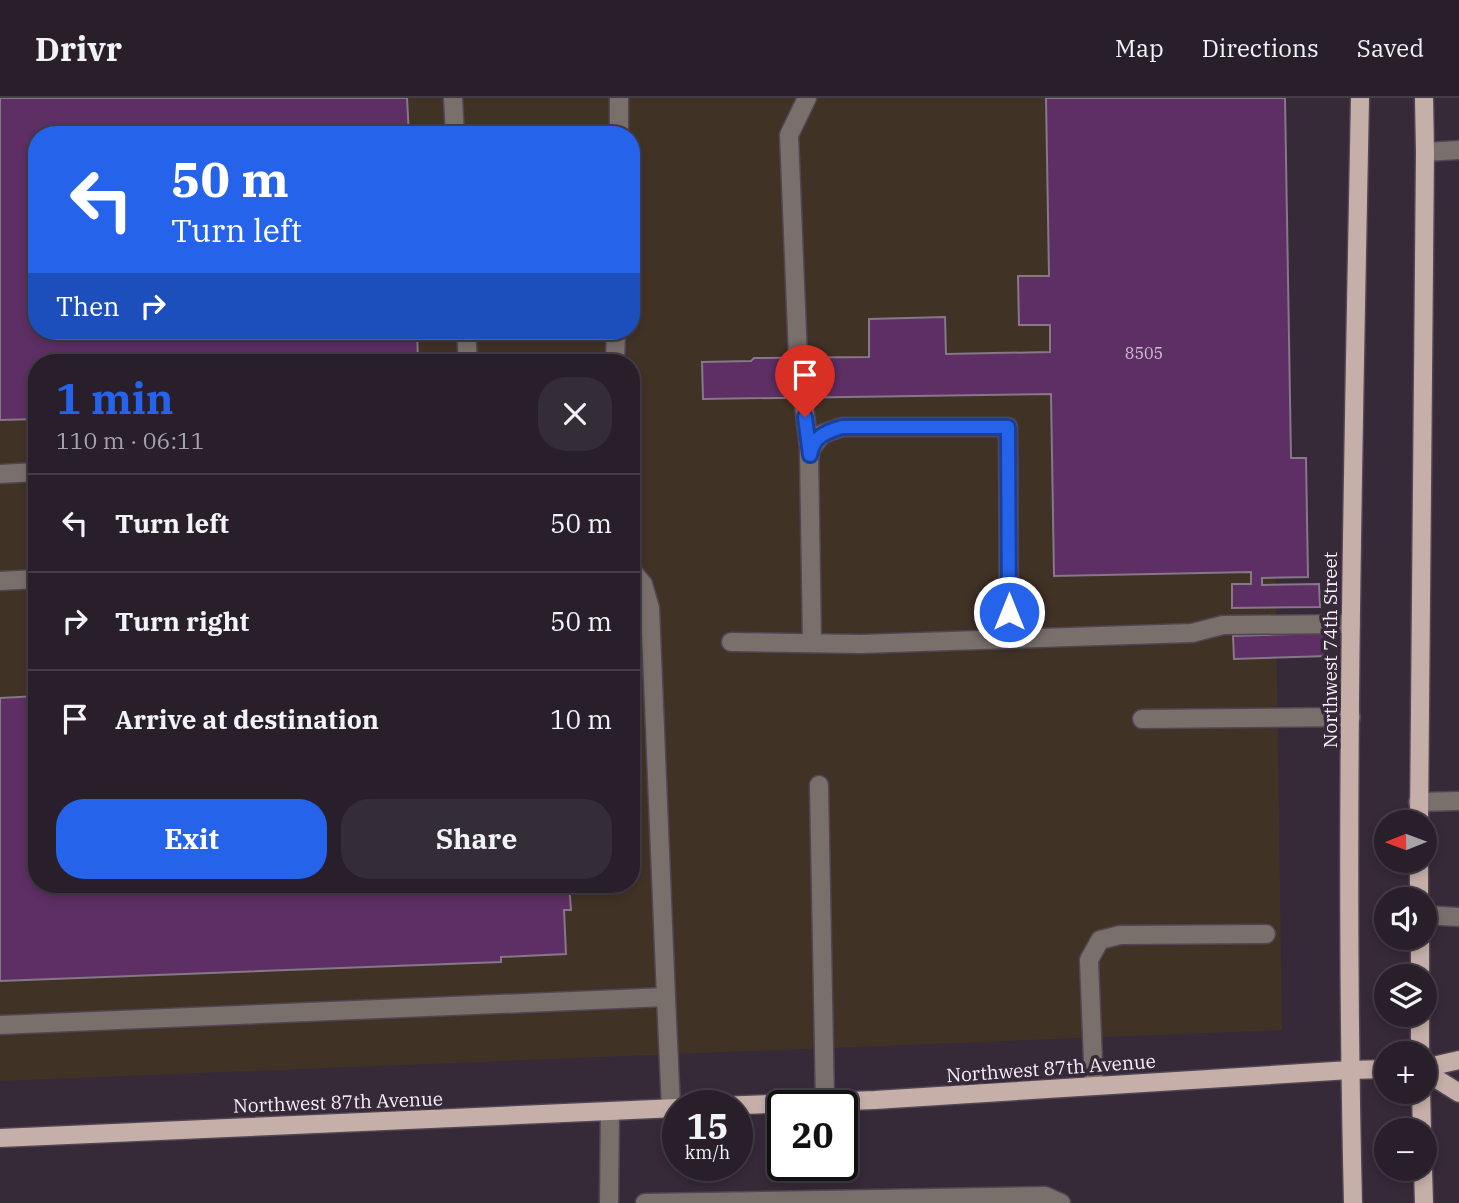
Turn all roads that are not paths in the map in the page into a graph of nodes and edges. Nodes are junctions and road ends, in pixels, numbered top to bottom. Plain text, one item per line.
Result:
1 (453, 98) edge
2 (619, 98) edge
3 (807, 98) edge
4 (1360, 98) edge
5 (1424, 98) edge
6 (455, 126) edge
7 (619, 126) edge
8 (1459, 150) edge
9 (1425, 152) junction
10 (798, 357) tunnel mouth
11 (803, 398) tunnel mouth
12 (810, 455) junction
13 (28, 472) edge
14 (0, 474) edge
15 (28, 580) edge
16 (640, 580) edge
17 (0, 582) edge
18 (1351, 624) junction
19 (1009, 639) junction
20 (731, 642) dead end
21 (812, 643) junction
22 (1351, 717) junction
23 (1142, 719) dead end
24 (819, 785) dead end
25 (1418, 802) junction
26 (1459, 802) edge
27 (1418, 810) edge
28 (1437, 916) edge
29 (1459, 917) edge
30 (1266, 934) dead end
31 (666, 997) junction
32 (0, 1025) edge
33 (1459, 1060) edge
34 (1437, 1066) edge
35 (1374, 1069) edge
36 (1350, 1070) junction
37 (1437, 1079) edge
38 (1094, 1086) junction
39 (673, 1090) edge
40 (825, 1090) edge
41 (1459, 1093) edge
42 (858, 1100) edge
43 (662, 1109) edge
44 (610, 1111) junction
45 (0, 1138) edge
46 (1423, 1181) edge
47 (610, 1203) edge
48 (645, 1203) edge
49 (1061, 1203) edge
50 (1353, 1203) edge
51 (1424, 1203) edge

1 - 6 lane
2 - 7 lane
3 - 10 lane
4 - 18 main road, Northwest 74th Street
5 - 9 main road
8 - 9 lane
9 - 25 main road
11 - 12 lane
12 - 19 lane
12 - 21 lane
13 - 14 lane
15 - 17 lane
16 - 31 lane
18 - 19 lane
18 - 22 main road, Northwest 74th Street
19 - 21 lane
20 - 21 lane
22 - 23 lane
22 - 36 main road, Northwest 74th Street
24 - 40 lane
25 - 26 lane
25 - 27 main road
28 - 29 lane
30 - 38 lane
31 - 32 lane
31 - 39 lane
33 - 34 main road
35 - 36 main road, Northwest 87th Avenue
36 - 38 main road, Northwest 87th Avenue
36 - 50 main road, Northwest 74th Street
37 - 41 main road
38 - 42 main road, Northwest 87th Avenue
43 - 44 main road, Northwest 87th Avenue
44 - 45 main road, Northwest 87th Avenue
44 - 47 lane
46 - 51 main road
48 - 49 lane

